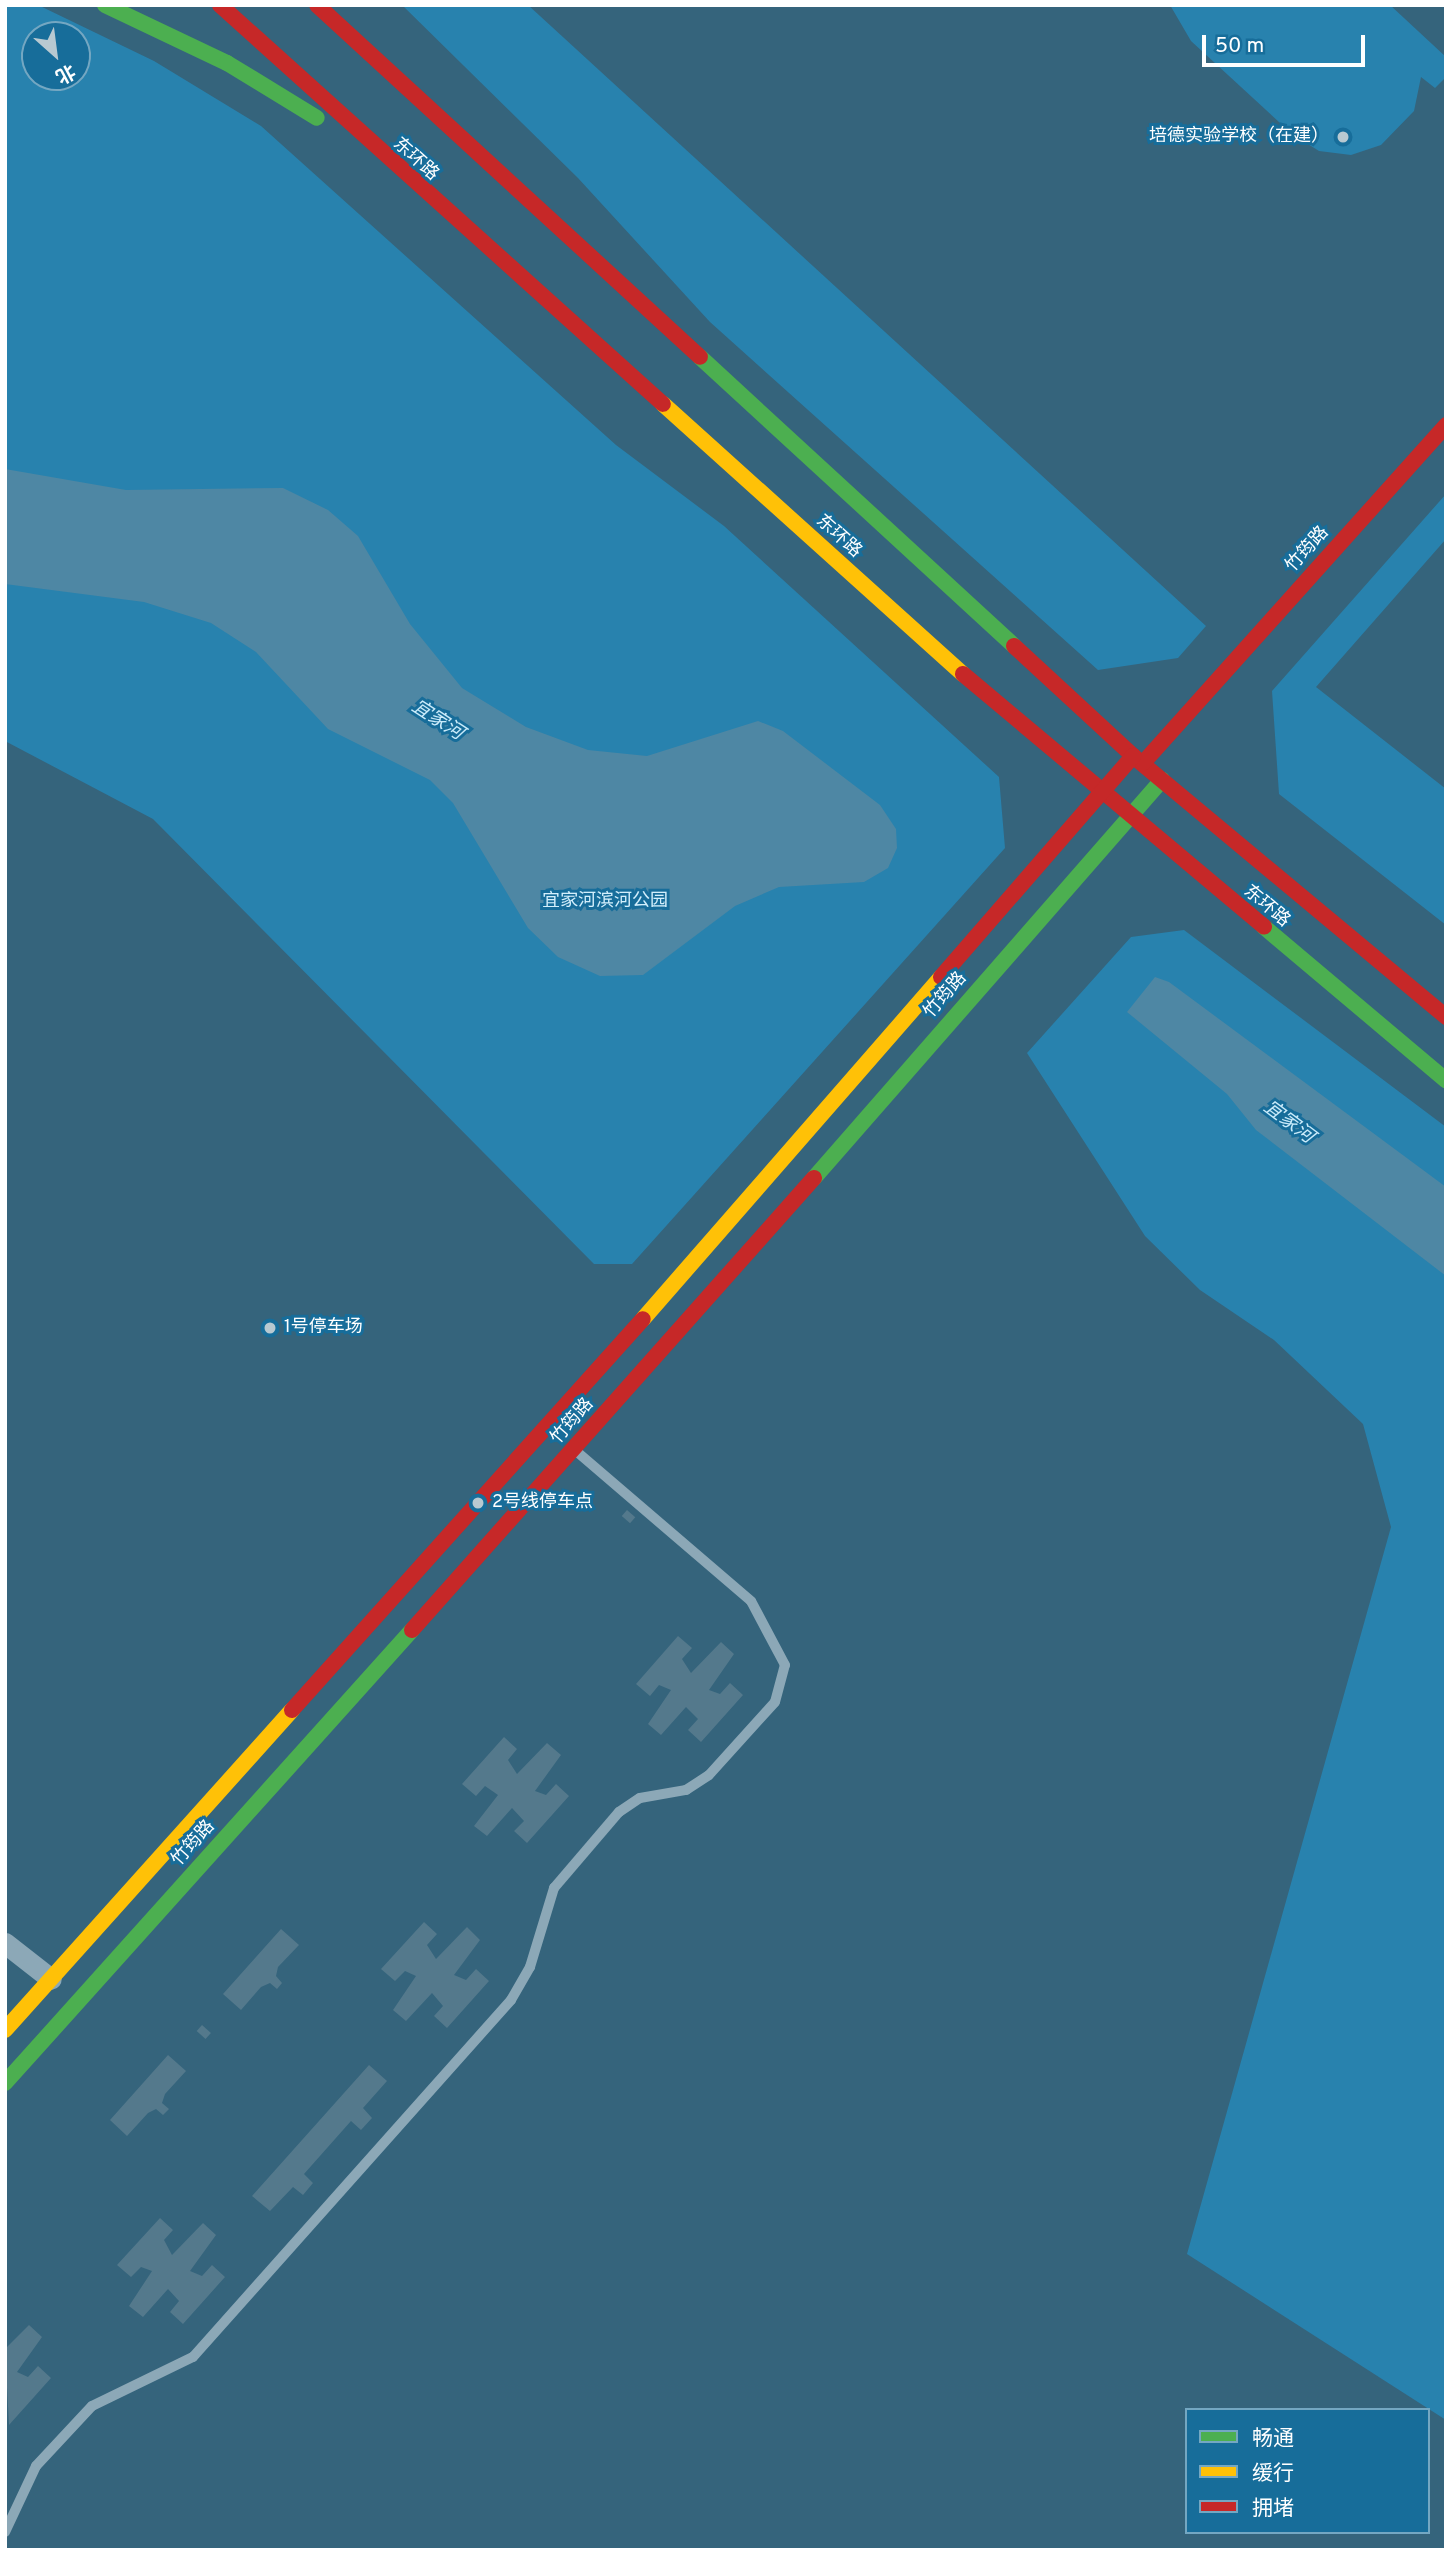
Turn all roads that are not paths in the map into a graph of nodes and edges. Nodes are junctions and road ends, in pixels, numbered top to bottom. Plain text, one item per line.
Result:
1 (105, 5) edge
2 (220, 5) edge
3 (317, 5) edge
4 (358, 16) dead end
5 (429, 108) junction
6 (383, 158) junction
7 (1446, 425) edge
8 (1138, 760) junction
9 (1162, 780) junction
10 (1099, 794) junction
11 (1128, 818) junction
12 (1446, 1017) edge
13 (1446, 1080) edge
14 (575, 1450) junction
15 (5, 1943) edge
16 (51, 1979) junction
17 (5, 2030) edge
18 (5, 2083) edge
19 (5, 2532) edge

1 - 6 main road
2 - 6 main road, 东环路
3 - 5 main road, 东环路
4 - 5 main road
5 - 8 main road, 东环路
6 - 10 main road, 东环路
7 - 8 main road, 竹筠路
8 - 9 main road, 东环路
8 - 10 main road, 竹筠路
9 - 11 main road, 竹筠路
9 - 12 main road, 东环路
10 - 11 main road, 东环路
10 - 16 main road, 竹筠路
11 - 13 main road, 东环路
11 - 14 main road, 竹筠路
14 - 18 main road, 竹筠路
14 - 19 lane
15 - 16 street
16 - 17 main road, 竹筠路

